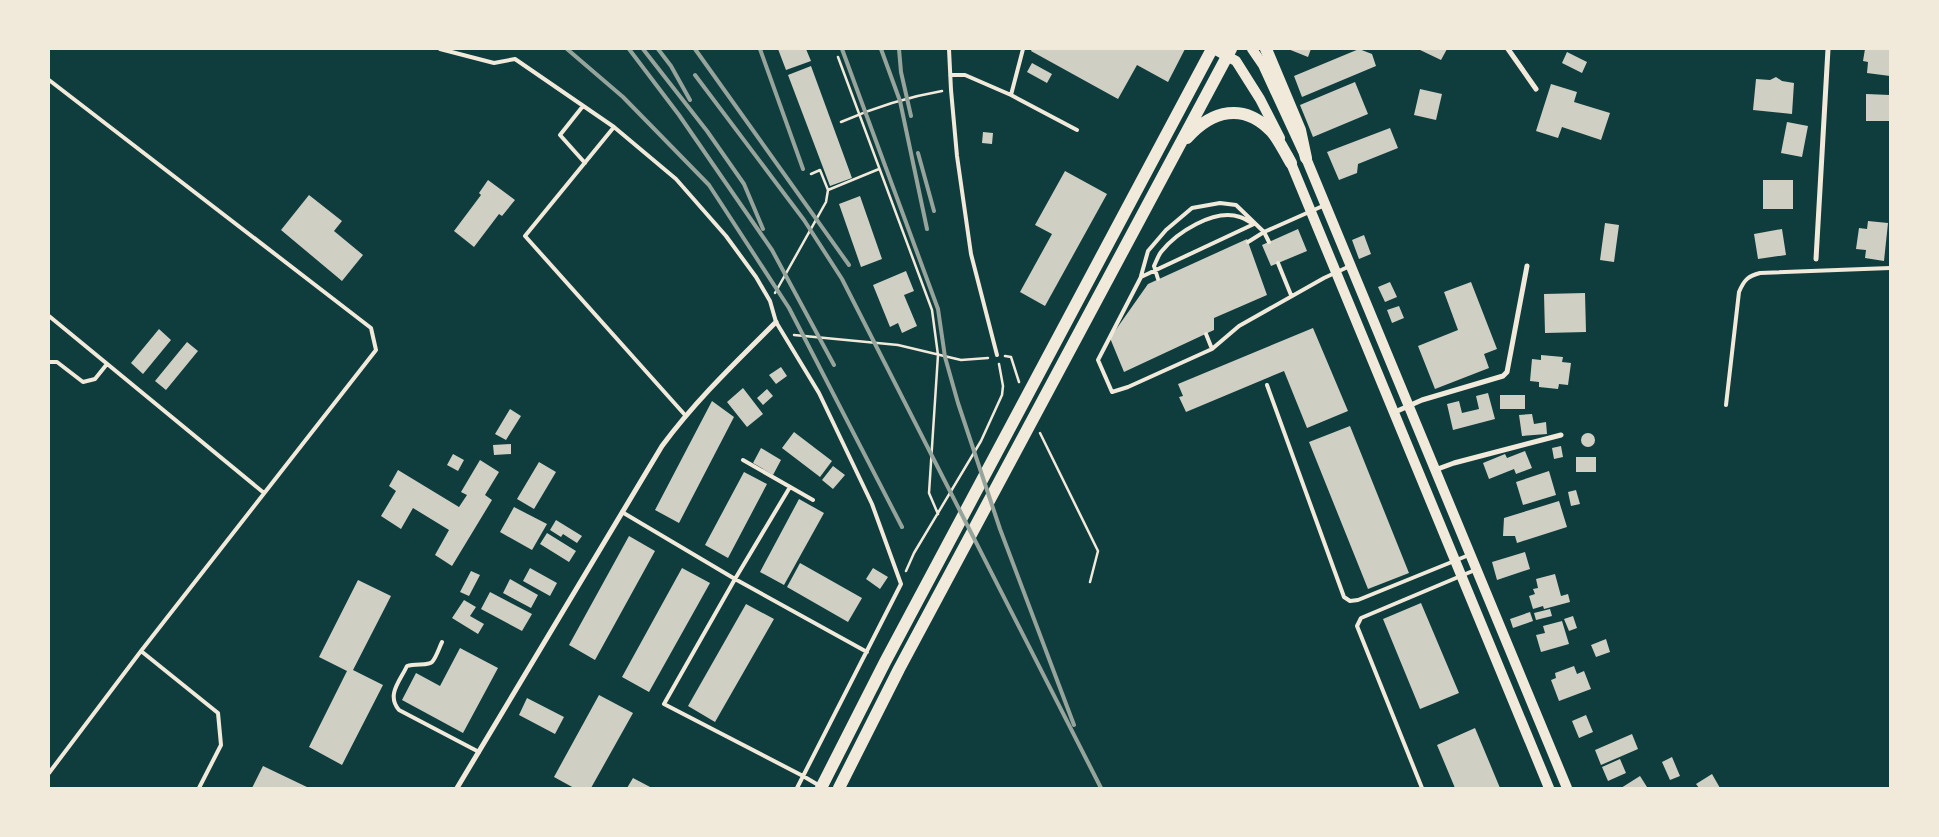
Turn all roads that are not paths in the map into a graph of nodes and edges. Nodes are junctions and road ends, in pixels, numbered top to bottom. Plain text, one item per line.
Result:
1 (440, 49) edge
2 (949, 49) edge
3 (1023, 49) edge
4 (1213, 49) edge
5 (1252, 49) edge
6 (1266, 49) edge
7 (1508, 49) edge
8 (1828, 49) edge
9 (1229, 52) edge
10 (950, 75) junction
11 (49, 80) edge
12 (1536, 88) dead end
13 (1012, 95) junction
14 (583, 106) junction
15 (614, 128) junction
16 (1077, 130) dead end
17 (1177, 149) junction
18 (1306, 158) junction
19 (1291, 162) junction
20 (585, 163) junction
21 (1325, 205) junction
22 (1311, 211) junction
23 (1254, 224) junction
24 (1259, 226) junction
25 (1264, 232) junction
26 (1248, 242) dead end
27 (1268, 242) dead end
28 (1816, 259) dead end
29 (1278, 263) dead end
30 (1350, 266) junction
31 (1527, 266) dead end
32 (1890, 268) edge
33 (1336, 272) junction
34 (1140, 277) junction
35 (1158, 279) dead end
36 (1291, 295) junction
37 (49, 316) edge
38 (776, 322) junction
39 (1206, 334) dead end
40 (1212, 349) junction
41 (997, 355) road end
42 (49, 362) edge
43 (107, 364) junction
44 (1266, 385) dead end
45 (1726, 405) dead end
46 (1409, 406) junction
47 (1395, 412) junction
48 (685, 415) junction
49 (1561, 434) dead end
50 (743, 460) dead end
51 (1435, 470) junction
52 (790, 487) junction
53 (264, 493) junction
54 (813, 500) dead end
55 (622, 512) junction
56 (1471, 554) junction
57 (1456, 560) junction
58 (1477, 569) junction
59 (1462, 575) junction
60 (735, 578) junction
61 (442, 642) dead end
62 (141, 651) junction
63 (867, 652) junction
64 (479, 752) junction
65 (49, 773) edge
66 (803, 776) junction
67 (198, 788) edge
68 (457, 788) edge
69 (797, 788) edge
70 (822, 788) edge
71 (839, 788) edge
72 (1422, 788) edge
73 (1550, 788) edge
74 (1566, 788) edge

1 - 14 lane
2 - 10 lane
3 - 13 lane
4 - 9 main road
4 - 70 main road
5 - 18 main road
6 - 18 main road
7 - 12 street
8 - 28 street
9 - 17 main road
9 - 19 main road
10 - 13 lane
10 - 41 lane
11 - 53 lane
13 - 16 lane
14 - 15 lane
14 - 20 lane
15 - 20 lane
15 - 38 lane
17 - 19 main road
17 - 71 main road
18 - 21 main road
19 - 22 main road
20 - 48 lane
21 - 22 lane
21 - 30 main road
22 - 25 lane
22 - 33 main road
23 - 24 lane
23 - 34 lane
23 - 35 lane
24 - 25 lane
24 - 34 lane
25 - 26 lane
25 - 27 lane
29 - 36 lane
30 - 33 lane
30 - 46 main road
31 - 46 street
32 - 45 lane
33 - 36 lane
33 - 47 main road
34 - 40 lane
36 - 40 lane
37 - 43 lane
38 - 48 street
38 - 63 lane
39 - 40 lane
42 - 43 lane
43 - 53 lane
44 - 57 lane
46 - 47 street
46 - 51 main road
47 - 57 main road
48 - 55 street
49 - 51 street
50 - 52 lane
51 - 56 main road
52 - 54 lane
52 - 60 lane
53 - 62 lane
55 - 60 lane
55 - 64 street
56 - 57 lane
56 - 58 main road
57 - 59 main road
58 - 59 lane
58 - 74 main road
59 - 72 lane
59 - 73 main road
60 - 63 lane
60 - 66 lane
61 - 64 lane
62 - 65 lane
62 - 67 lane
63 - 66 lane
64 - 68 street
66 - 69 lane
66 - 70 lane

